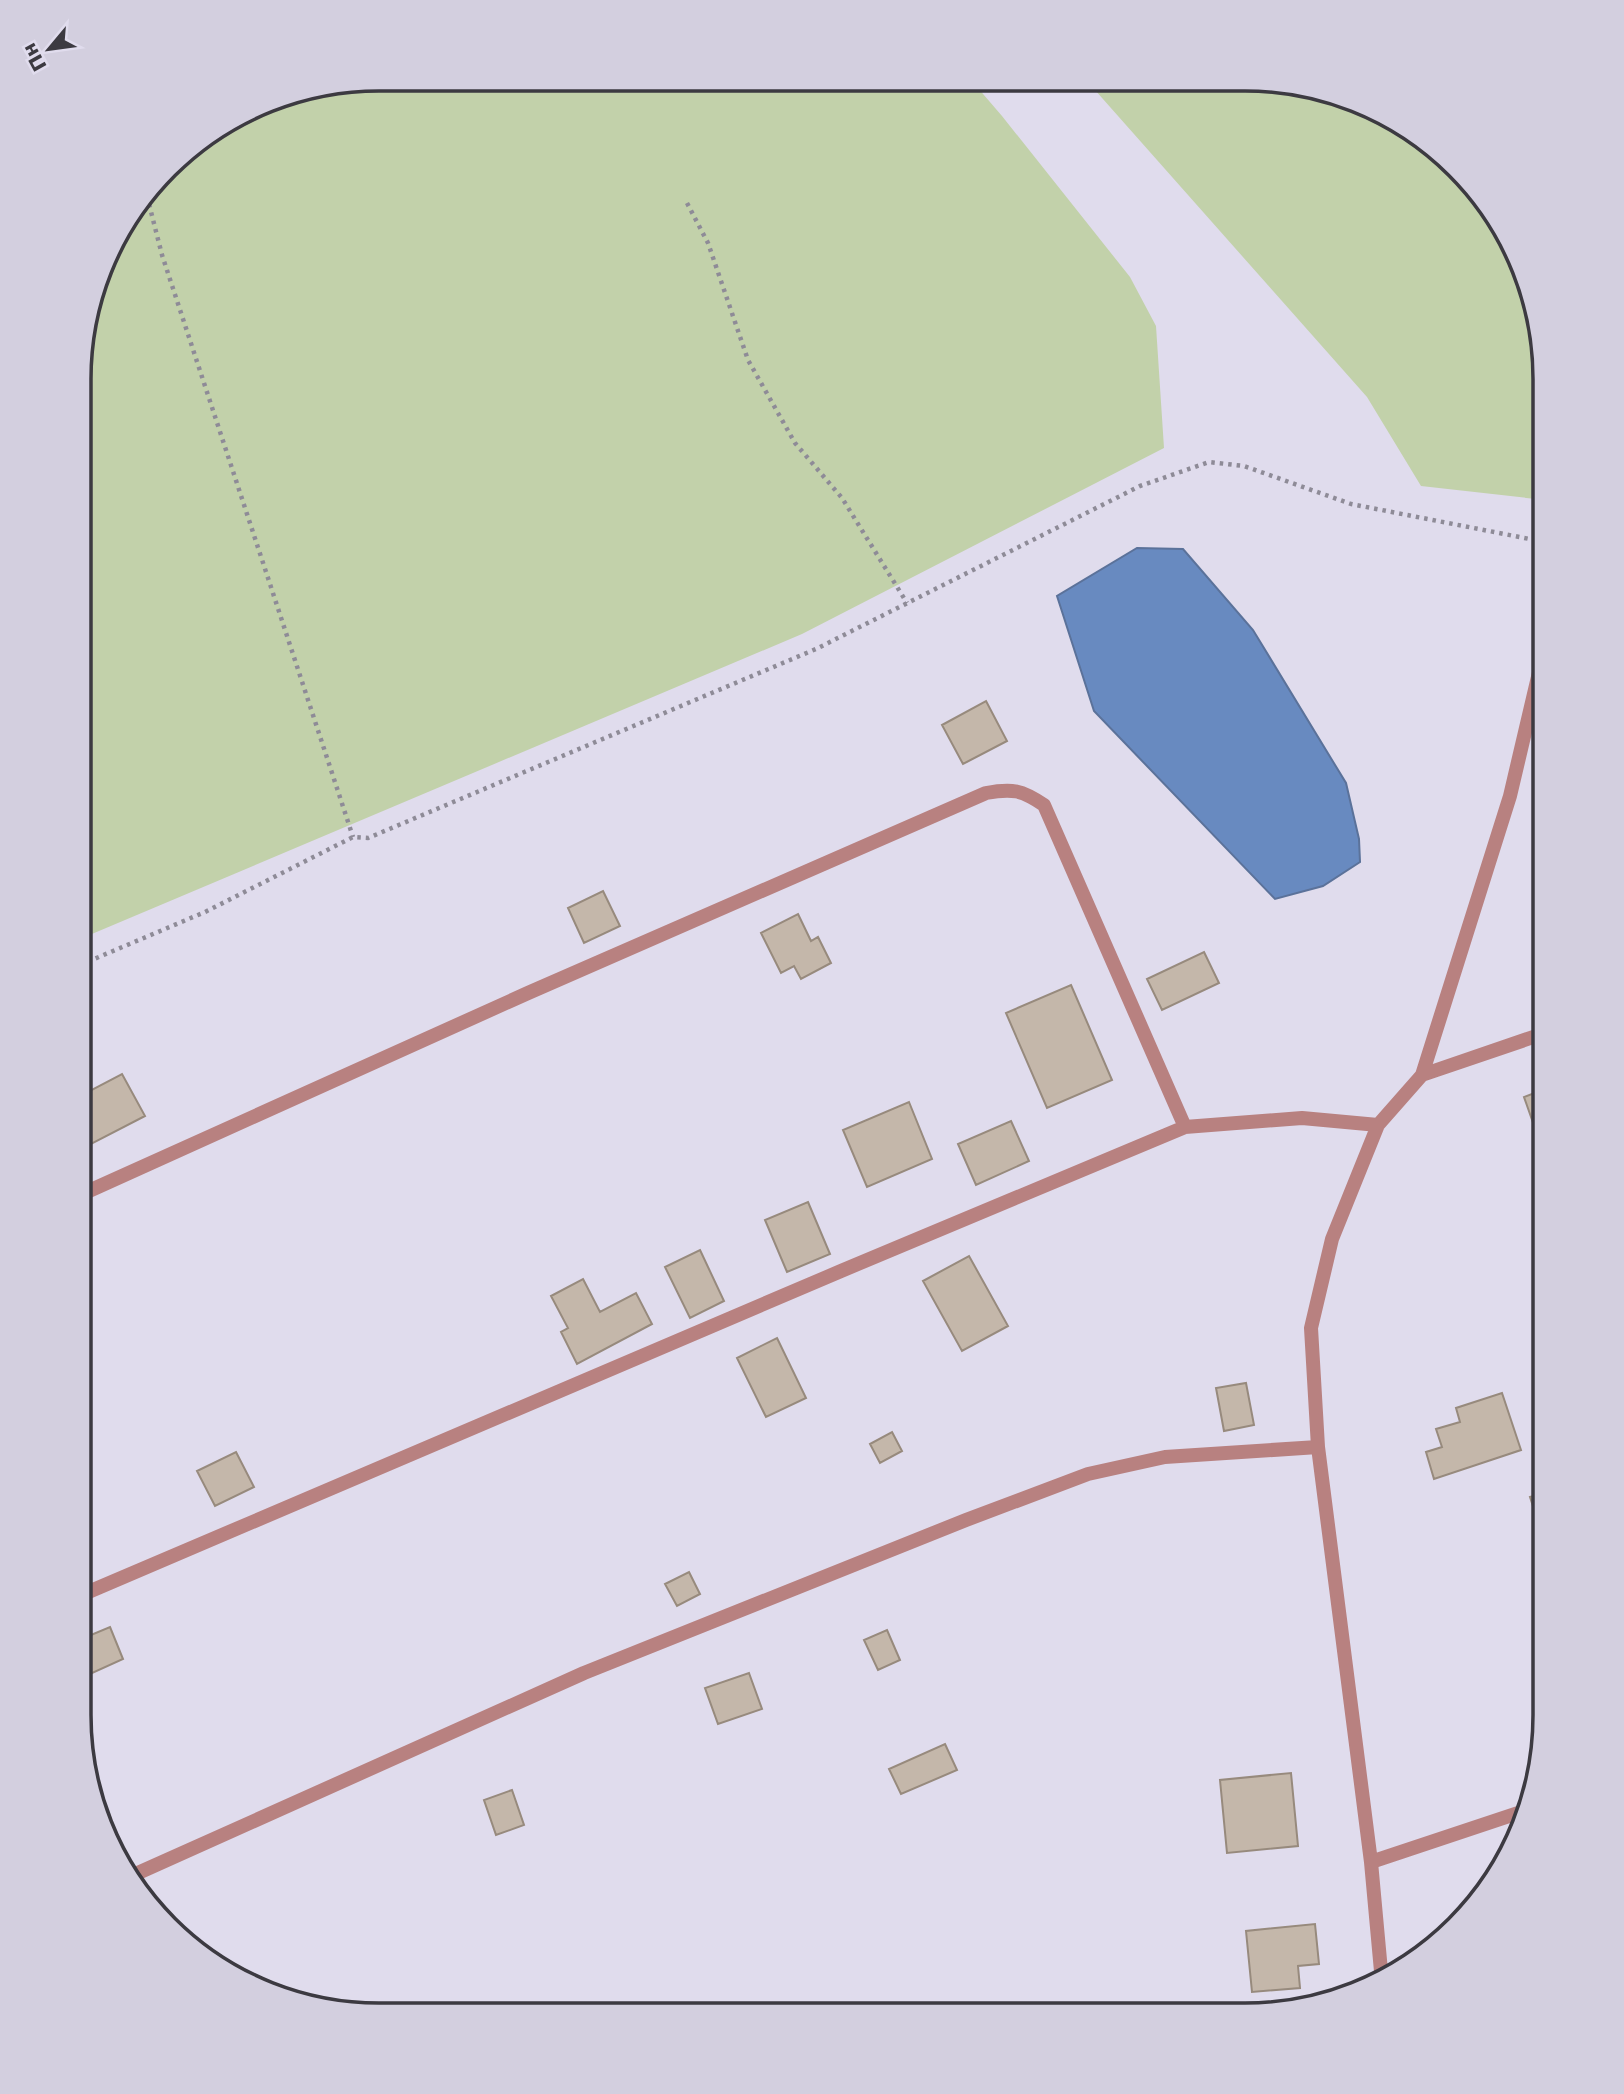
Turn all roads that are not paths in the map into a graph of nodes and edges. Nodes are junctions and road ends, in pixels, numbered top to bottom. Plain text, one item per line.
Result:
1 (1533, 698) edge
2 (1533, 1037) edge
3 (1422, 1075) junction
4 (1378, 1125) junction
5 (1185, 1127) junction
6 (91, 1190) edge
7 (1318, 1447) junction
8 (91, 1591) edge
9 (1515, 1814) edge
10 (1371, 1862) junction
11 (139, 1873) edge
12 (1381, 1968) edge

1 - 3 street
2 - 3 street
3 - 4 street
4 - 5 street
4 - 7 street
5 - 6 street
5 - 8 street
7 - 10 street
7 - 11 street
9 - 10 street
10 - 12 street

